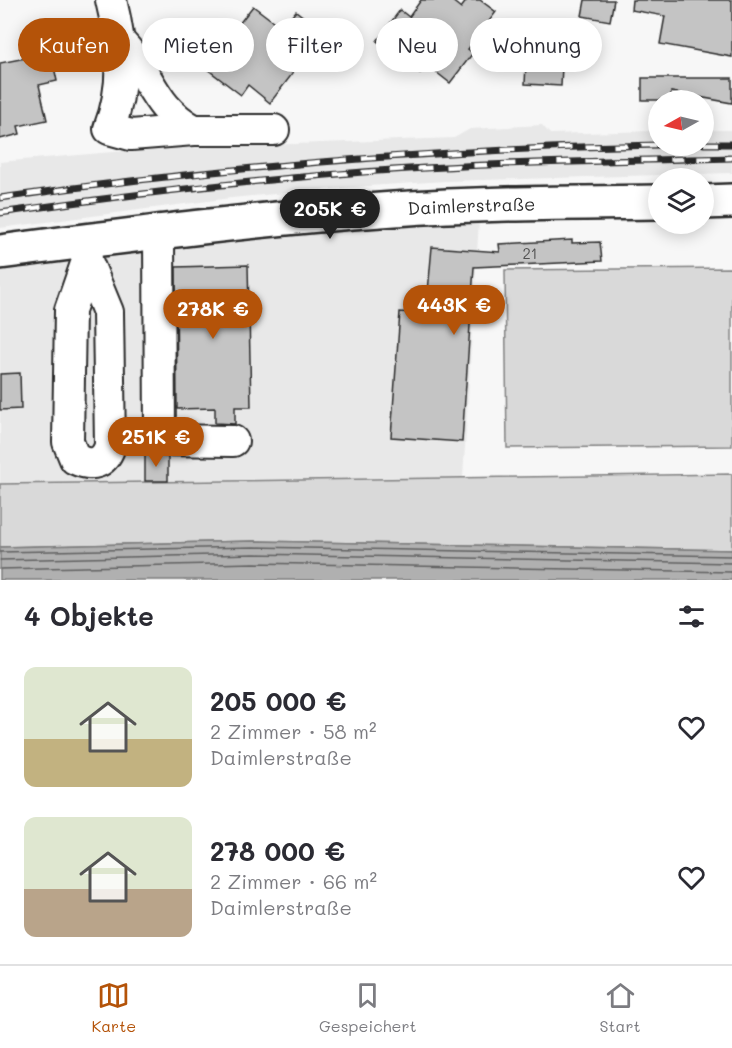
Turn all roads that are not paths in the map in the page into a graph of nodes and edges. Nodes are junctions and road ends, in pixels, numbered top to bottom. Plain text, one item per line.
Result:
1 (111, 0) edge
2 (115, 18) edge
3 (130, 53) edge
4 (121, 72) edge
5 (194, 130) junction
6 (274, 130) dead end
7 (714, 201) edge
8 (732, 201) edge
9 (648, 202) edge
10 (159, 232) junction
11 (87, 251) junction
12 (0, 252) edge
13 (233, 441) dead end

1 - 2 lane
3 - 5 lane
4 - 5 lane
5 - 6 lane
7 - 8 main road
9 - 10 main road, Daimlerstraße
10 - 11 main road, Daimlerstraße
10 - 13 lane
11 - 11 lane
11 - 12 main road, Daimlerstraße

